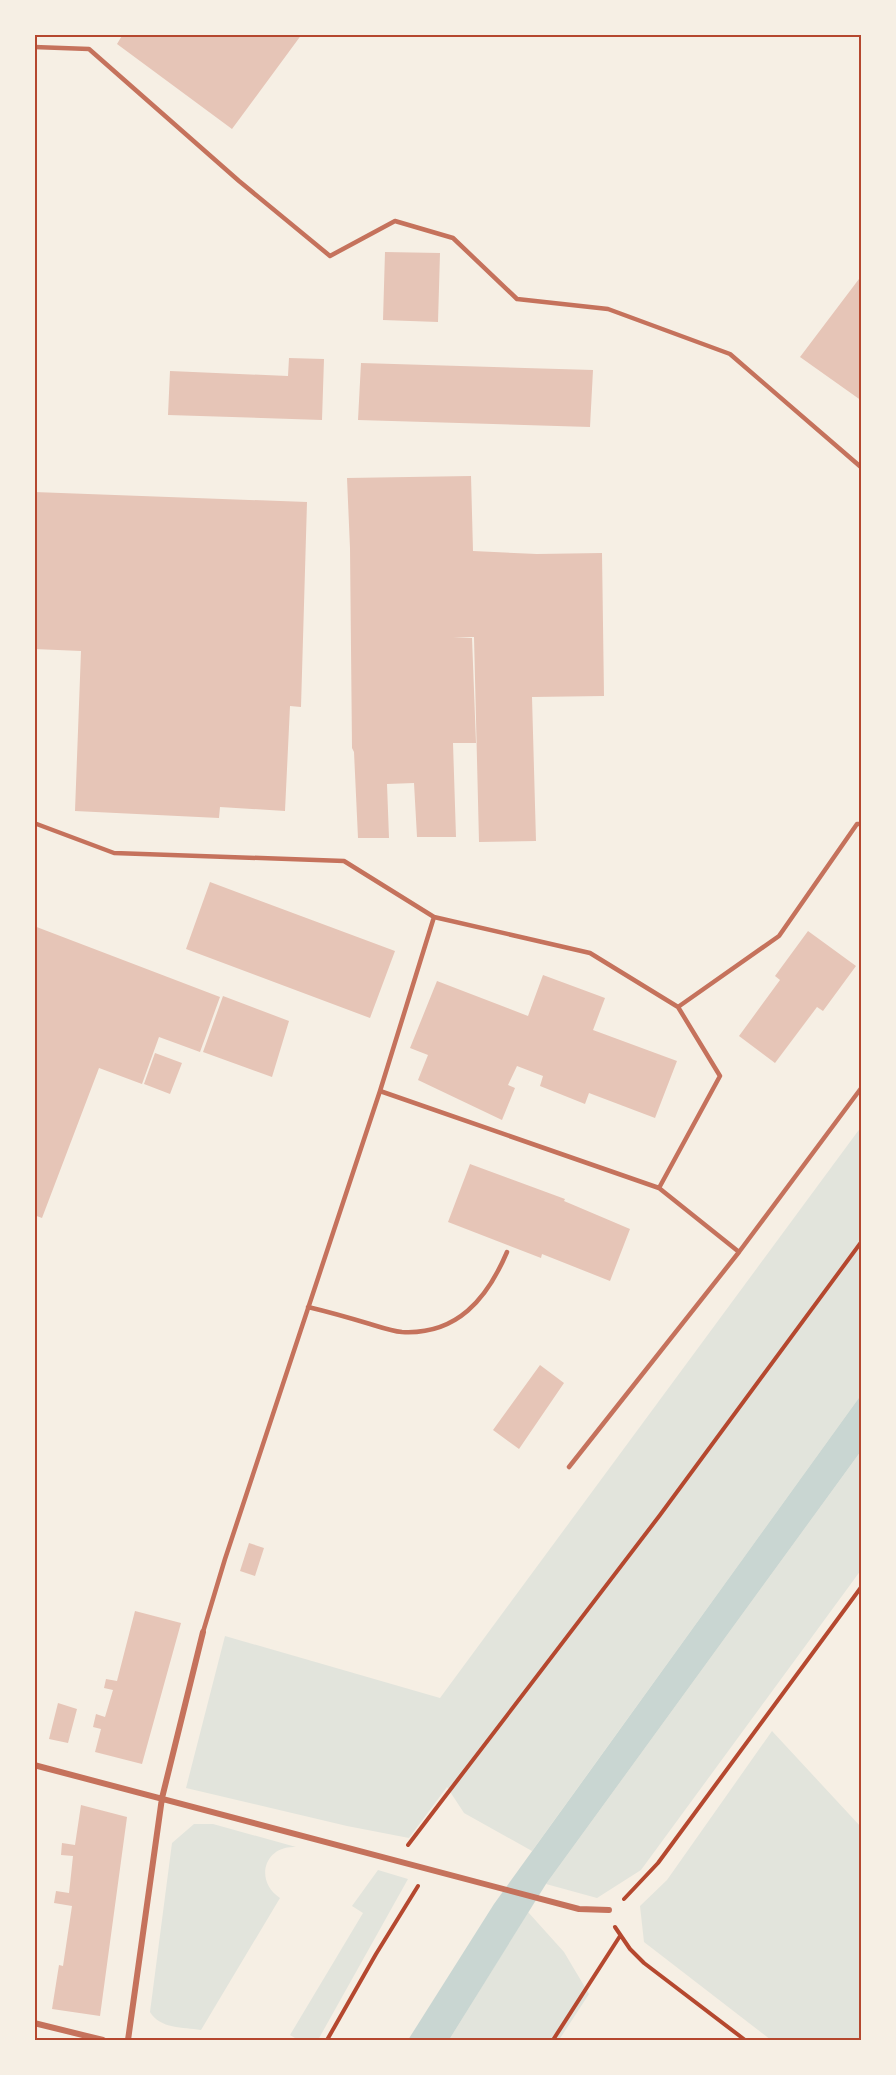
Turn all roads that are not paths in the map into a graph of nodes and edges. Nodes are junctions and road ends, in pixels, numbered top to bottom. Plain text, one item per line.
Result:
1 (34, 47) edge
2 (861, 468) edge
3 (34, 823) edge
4 (861, 824) edge
5 (434, 917) junction
6 (678, 1007) junction
7 (861, 1087) edge
8 (380, 1091) junction
9 (659, 1188) junction
10 (507, 1252) dead end
11 (740, 1252) junction
12 (308, 1306) junction
13 (569, 1467) dead end
14 (203, 1632) joint
15 (34, 1764) edge
16 (162, 1798) junction
17 (609, 1910) road end
18 (34, 2023) edge
19 (103, 2040) edge
20 (128, 2040) edge

1 - 2 lane
3 - 5 lane
4 - 6 lane
5 - 6 lane
5 - 8 lane
6 - 9 lane
7 - 11 lane
8 - 9 lane
8 - 12 lane
9 - 11 lane
10 - 12 lane
11 - 13 lane
12 - 14 lane
14 - 16 street
15 - 16 street
16 - 17 street
16 - 20 street
18 - 19 street

